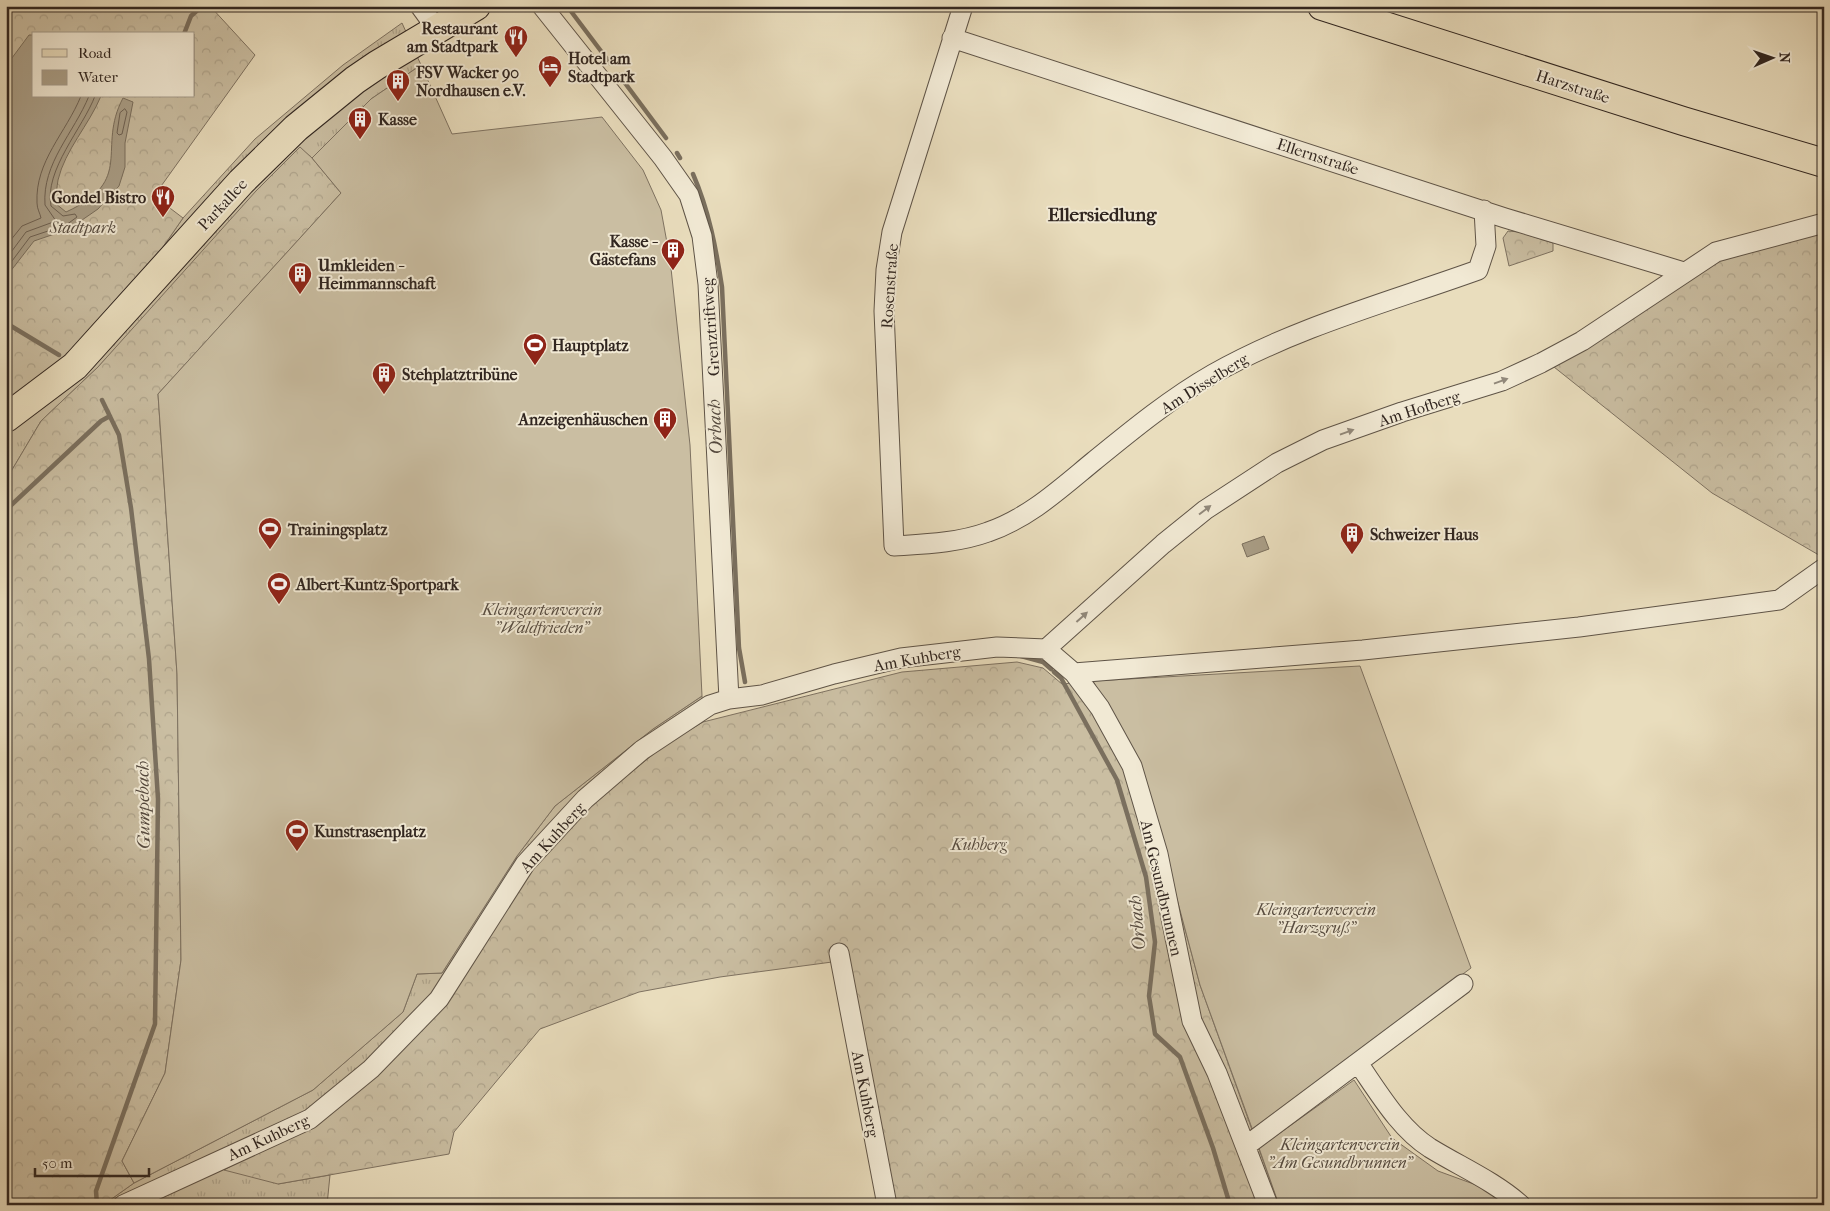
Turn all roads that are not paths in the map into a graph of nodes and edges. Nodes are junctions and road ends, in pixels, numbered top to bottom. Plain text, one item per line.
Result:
1 (476, 6) edge
2 (542, 6) edge
3 (963, 6) edge
4 (1322, 6) edge
5 (428, 17) edge
6 (952, 38) junction
7 (1820, 166) edge
8 (1484, 210) junction
9 (1824, 223) edge
10 (1684, 272) junction
11 (6, 418) edge
12 (894, 546) joint
13 (1824, 568) edge
14 (1046, 649) junction
15 (1074, 673) junction
16 (728, 699) junction
17 (839, 953) dead end
18 (1464, 984) dead end
19 (1358, 1063) junction
20 (1246, 1146) junction
21 (123, 1205) edge
22 (887, 1205) edge
23 (1268, 1205) edge
24 (1521, 1205) edge

1 - 5 main road
2 - 16 street, Grenztriftweg
3 - 6 street, Rosenstraße
4 - 7 main road, Harzstraße
5 - 11 main road, Parkallee
6 - 8 street, Ellernstraße
6 - 12 street, Rosenstraße
8 - 10 street, Ellernstraße
8 - 12 street, Am Disselberg
9 - 10 street, Am Hofberg
14 -> 10 street, Am Hofberg
13 - 15 street
14 - 15 street, Am Gesundbrunnen
14 - 16 street, Am Kuhberg
15 - 20 street, Am Gesundbrunnen
16 - 21 street, Am Kuhberg
17 - 22 street, Am Kuhberg
18 - 19 street
19 - 20 street
19 - 24 street
20 - 23 street, Am Gesundbrunnen

